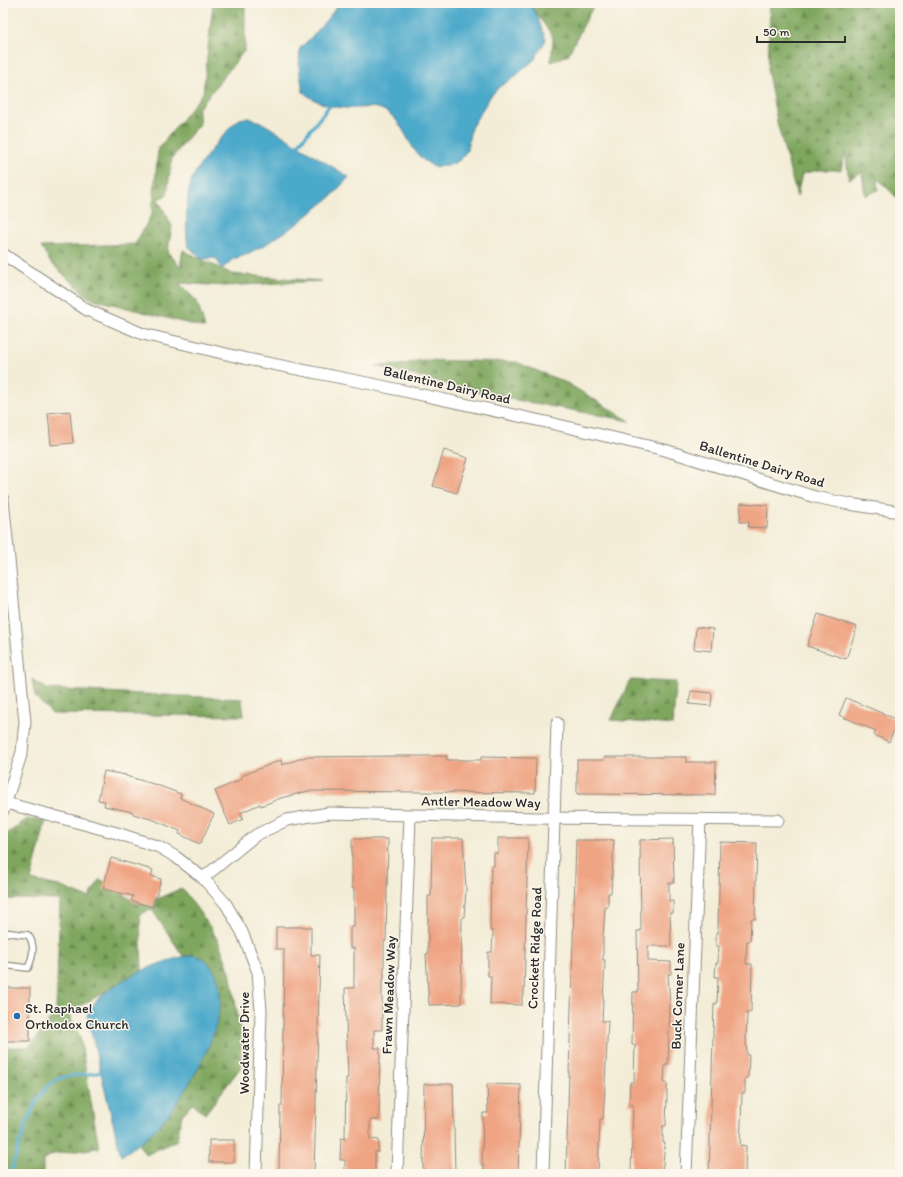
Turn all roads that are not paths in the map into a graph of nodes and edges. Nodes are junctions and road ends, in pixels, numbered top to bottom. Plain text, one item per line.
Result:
1 (3, 254) edge
2 (3, 499) edge
3 (900, 512) edge
4 (557, 723) dead end
5 (4, 807) edge
6 (410, 816) junction
7 (554, 818) junction
8 (700, 819) junction
9 (778, 820) dead end
10 (202, 878) junction
11 (3, 932) edge
12 (3, 965) edge
13 (256, 1174) edge
14 (397, 1174) edge
15 (543, 1174) edge
16 (686, 1174) edge

1 - 3 street, Ballentine Dairy Road
2 - 5 street
4 - 7 street, Crockett Ridge Road
5 - 10 street, Woodwater Drive
6 - 7 street, Antler Meadow Way
6 - 10 street, Antler Meadow Way
6 - 14 street, Frawn Meadow Way
7 - 8 street, Antler Meadow Way
7 - 15 street, Crockett Ridge Road
8 - 9 street, Antler Meadow Way
8 - 16 street, Buck Corner Lane
10 - 13 street, Woodwater Drive
11 - 12 lane

